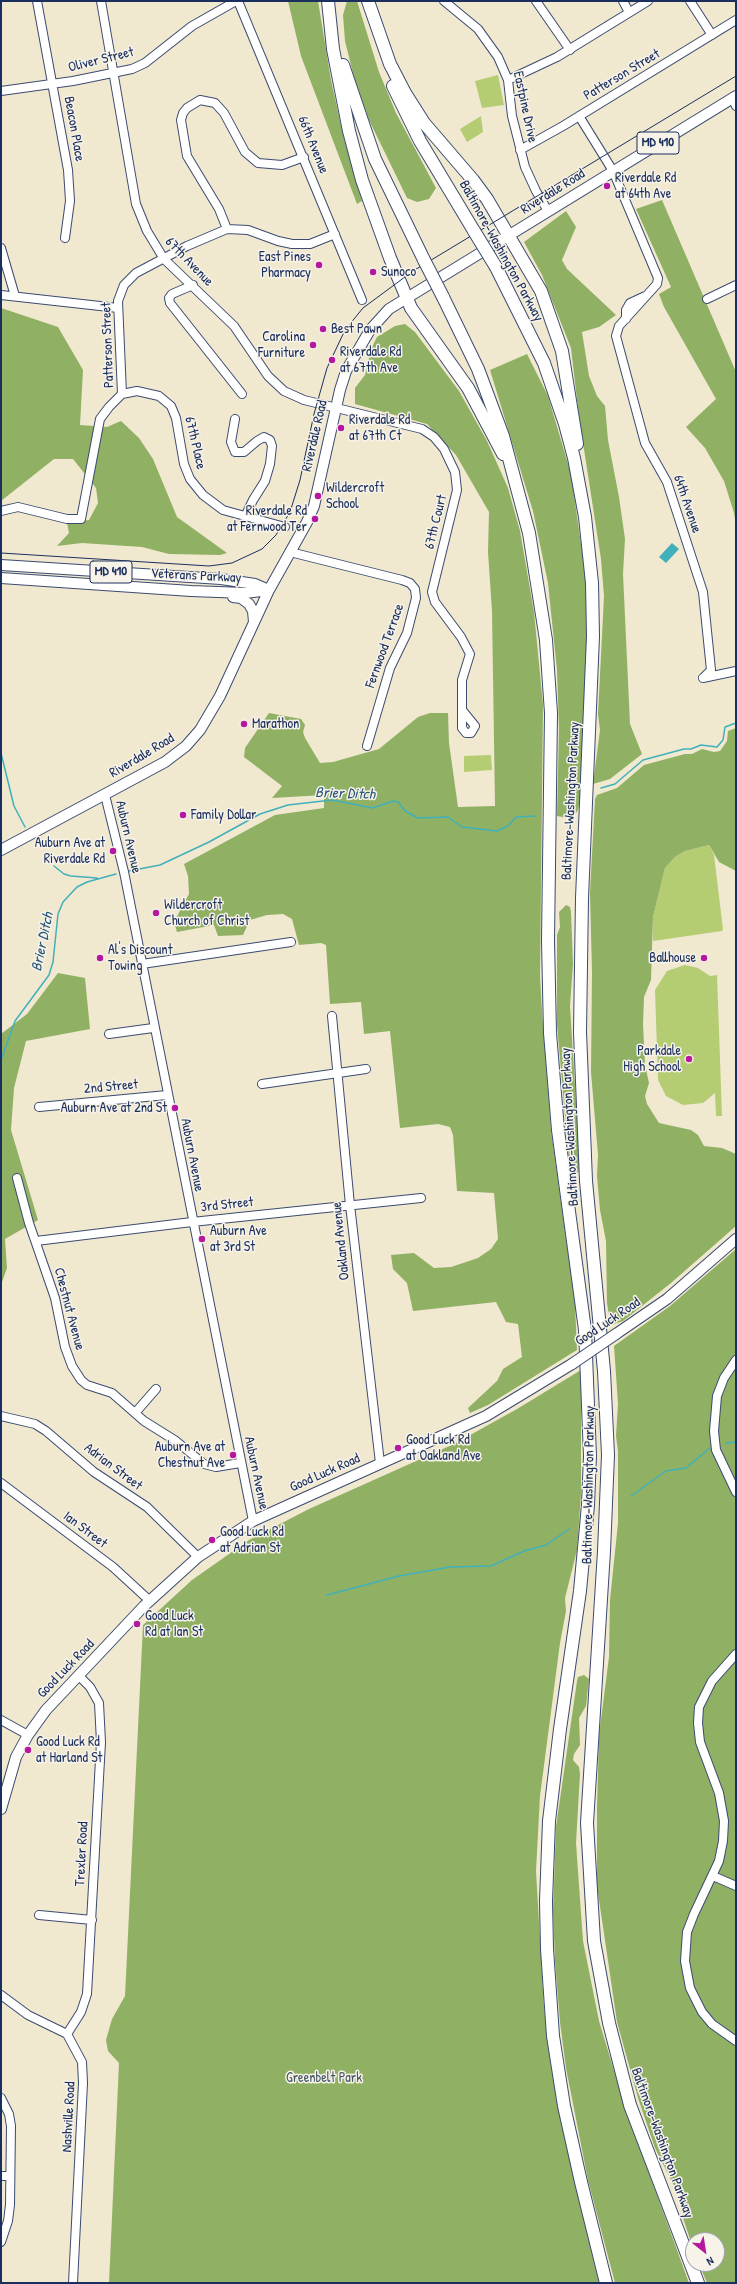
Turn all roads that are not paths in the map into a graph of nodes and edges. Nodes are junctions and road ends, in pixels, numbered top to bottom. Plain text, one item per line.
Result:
1 (37, 1) edge
2 (101, 1) edge
3 (237, 1) edge
4 (329, 1) edge
5 (363, 1) edge
6 (368, 1) edge
7 (444, 1) edge
8 (536, 1) edge
9 (623, 1) edge
10 (648, 1) edge
11 (690, 1) edge
12 (629, 12) junction
13 (736, 20) edge
14 (712, 35) junction
15 (570, 50) junction
16 (114, 73) junction
17 (508, 80) junction
18 (53, 84) junction
19 (1, 92) edge
20 (735, 100) edge
21 (579, 116) junction
22 (520, 150) junction
23 (304, 157) junction
24 (613, 171) junction
25 (548, 211) junction
26 (227, 229) junction
27 (335, 234) junction
28 (510, 236) junction
29 (64, 238) dead end
30 (1, 248) edge
31 (164, 259) junction
32 (193, 285) junction
33 (736, 285) edge
34 (1, 295) edge
35 (15, 296) junction
36 (406, 297) junction
37 (707, 299) dead end
38 (362, 300) dead end
39 (118, 308) junction
40 (122, 394) junction
41 (242, 394) dead end
42 (336, 407) junction
43 (235, 419) dead end
44 (1, 511) edge
45 (524, 511) junction
46 (245, 517) junction
47 (585, 517) junction
48 (285, 527) dead end
49 (290, 552) junction
50 (1, 565) edge
51 (1, 578) edge
52 (269, 590) junction
53 (191, 591) junction
54 (254, 622) junction
55 (736, 671) edge
56 (462, 710) dead end
57 (367, 746) dead end
58 (105, 795) junction
59 (1, 850) edge
60 (291, 942) dead end
61 (142, 964) junction
62 (332, 1016) dead end
63 (153, 1028) junction
64 (109, 1034) dead end
65 (366, 1069) dead end
66 (337, 1073) junction
67 (262, 1084) dead end
68 (166, 1095) junction
69 (39, 1107) dead end
70 (17, 1178) dead end
71 (421, 1198) dead end
72 (350, 1205) junction
73 (192, 1222) junction
74 (736, 1239) edge
75 (36, 1241) junction
76 (736, 1360) edge
77 (156, 1389) dead end
78 (134, 1413) junction
79 (1, 1416) edge
80 (240, 1463) junction
81 (380, 1463) junction
82 (1, 1483) edge
83 (736, 1492) edge
84 (253, 1521) junction
85 (198, 1557) junction
86 (150, 1601) junction
87 (736, 1654) edge
88 (79, 1676) junction
89 (1, 1720) edge
90 (28, 1735) junction
91 (1, 1809) edge
92 (714, 1876) junction
93 (736, 1886) edge
94 (40, 1915) dead end
95 (92, 1920) junction
96 (1, 1995) edge
97 (67, 2034) junction
98 (736, 2041) edge
99 (1, 2098) edge
100 (1, 2176) edge
101 (10, 2176) junction
102 (1, 2242) edge
103 (73, 2283) edge
104 (606, 2283) edge
105 (698, 2283) edge

1 - 18 street, Beacon Place
2 - 16 street, 67th Avenue
3 - 16 street, Oliver Street
3 - 23 street, 66th Avenue
4 - 36 highway
4 - 45 highway, Baltimore-Washington Parkway, bridge
5 - 47 highway, Baltimore-Washington Parkway, bridge
6 - 28 highway
7 - 17 street, Eastpine Drive
8 - 15 street
9 - 12 street
10 - 12 street
11 - 14 street
12 - 15 street
13 - 14 street, Patterson Street
14 - 21 street, Patterson Street
15 - 17 street
16 - 18 street, Oliver Street
16 - 31 street, 67th Avenue
17 - 22 street, Eastpine Drive
18 - 19 street, Oliver Street
18 - 29 street, Beacon Place
20 - 24 main road, Riverdale Road / MD 410
21 - 22 street, Patterson Street
21 - 24 street
22 - 25 street, Eastpine Drive
23 - 26 street
23 - 27 street, 66th Avenue
24 - 25 main road, Riverdale Road / MD 410
24 - 55 street, 64th Avenue
25 - 28 main road, Riverdale Road / MD 410
26 - 27 street, Patterson Street
26 - 31 street, Patterson Street
27 - 38 street, 66th Avenue
28 - 36 main road, Riverdale Road / MD 410
28 - 47 highway
30 - 35 street
31 - 32 street, 67th Avenue
31 - 39 street, Patterson Street
32 - 41 street
32 - 42 street, 67th Avenue
33 - 37 street
34 - 35 street
35 - 39 street
36 - 42 main road, Riverdale Road / MD 410
36 - 45 highway
39 - 40 street, Patterson Street
40 - 44 street, Patterson Street
40 - 46 street, 67th Place
42 - 49 main road, Riverdale Road / MD 410
42 - 56 street, 67th Court
43 - 46 street
45 - 104 highway, Baltimore-Washington Parkway
46 - 48 street, 67th Place
47 - 105 highway, Baltimore-Washington Parkway
49 - 52 main road, Riverdale Road / MD 410
49 - 57 street, Fernwood Terrace
50 - 52 main road, Veterans Parkway / MD 410
51 - 53 main road, Veterans Parkway / MD 410
52 - 53 main road, Veterans Parkway / MD 410
52 - 54 main road, Riverdale Road
53 - 54 main road
54 - 58 main road, Riverdale Road
58 - 59 main road, Riverdale Road
58 - 61 street, Auburn Avenue
60 - 61 street
61 - 63 street, Auburn Avenue
62 - 66 street, Oakland Avenue
63 - 64 street
63 - 68 street, Auburn Avenue
65 - 66 street
66 - 67 street
66 - 72 street, Oakland Avenue
68 - 69 street, 2nd Street
68 - 73 street, Auburn Avenue
70 - 75 street, Chestnut Avenue
71 - 72 street, 3rd Street
72 - 73 street, 3rd Street
72 - 81 street, Oakland Avenue
73 - 75 street, 3rd Street
73 - 80 street, Auburn Avenue
74 - 81 main road, Good Luck Road, bridge
75 - 78 street, Chestnut Avenue
76 - 83 street
77 - 78 street
78 - 80 street, Chestnut Avenue
79 - 85 street, Adrian Street
80 - 84 street, Auburn Avenue
81 - 84 main road, Good Luck Road
82 - 86 street, Ian Street
84 - 85 main road, Good Luck Road
85 - 86 main road, Good Luck Road
86 - 88 main road, Good Luck Road
87 - 92 street
88 - 90 main road, Good Luck Road
88 - 95 street, Trexler Road
89 - 90 street
90 - 91 main road, Good Luck Road
92 - 93 street
92 - 98 street
94 - 95 street
95 - 97 street, Trexler Road
96 - 97 street
97 - 103 street, Nashville Road
99 - 101 street
100 - 101 street
101 - 102 street

